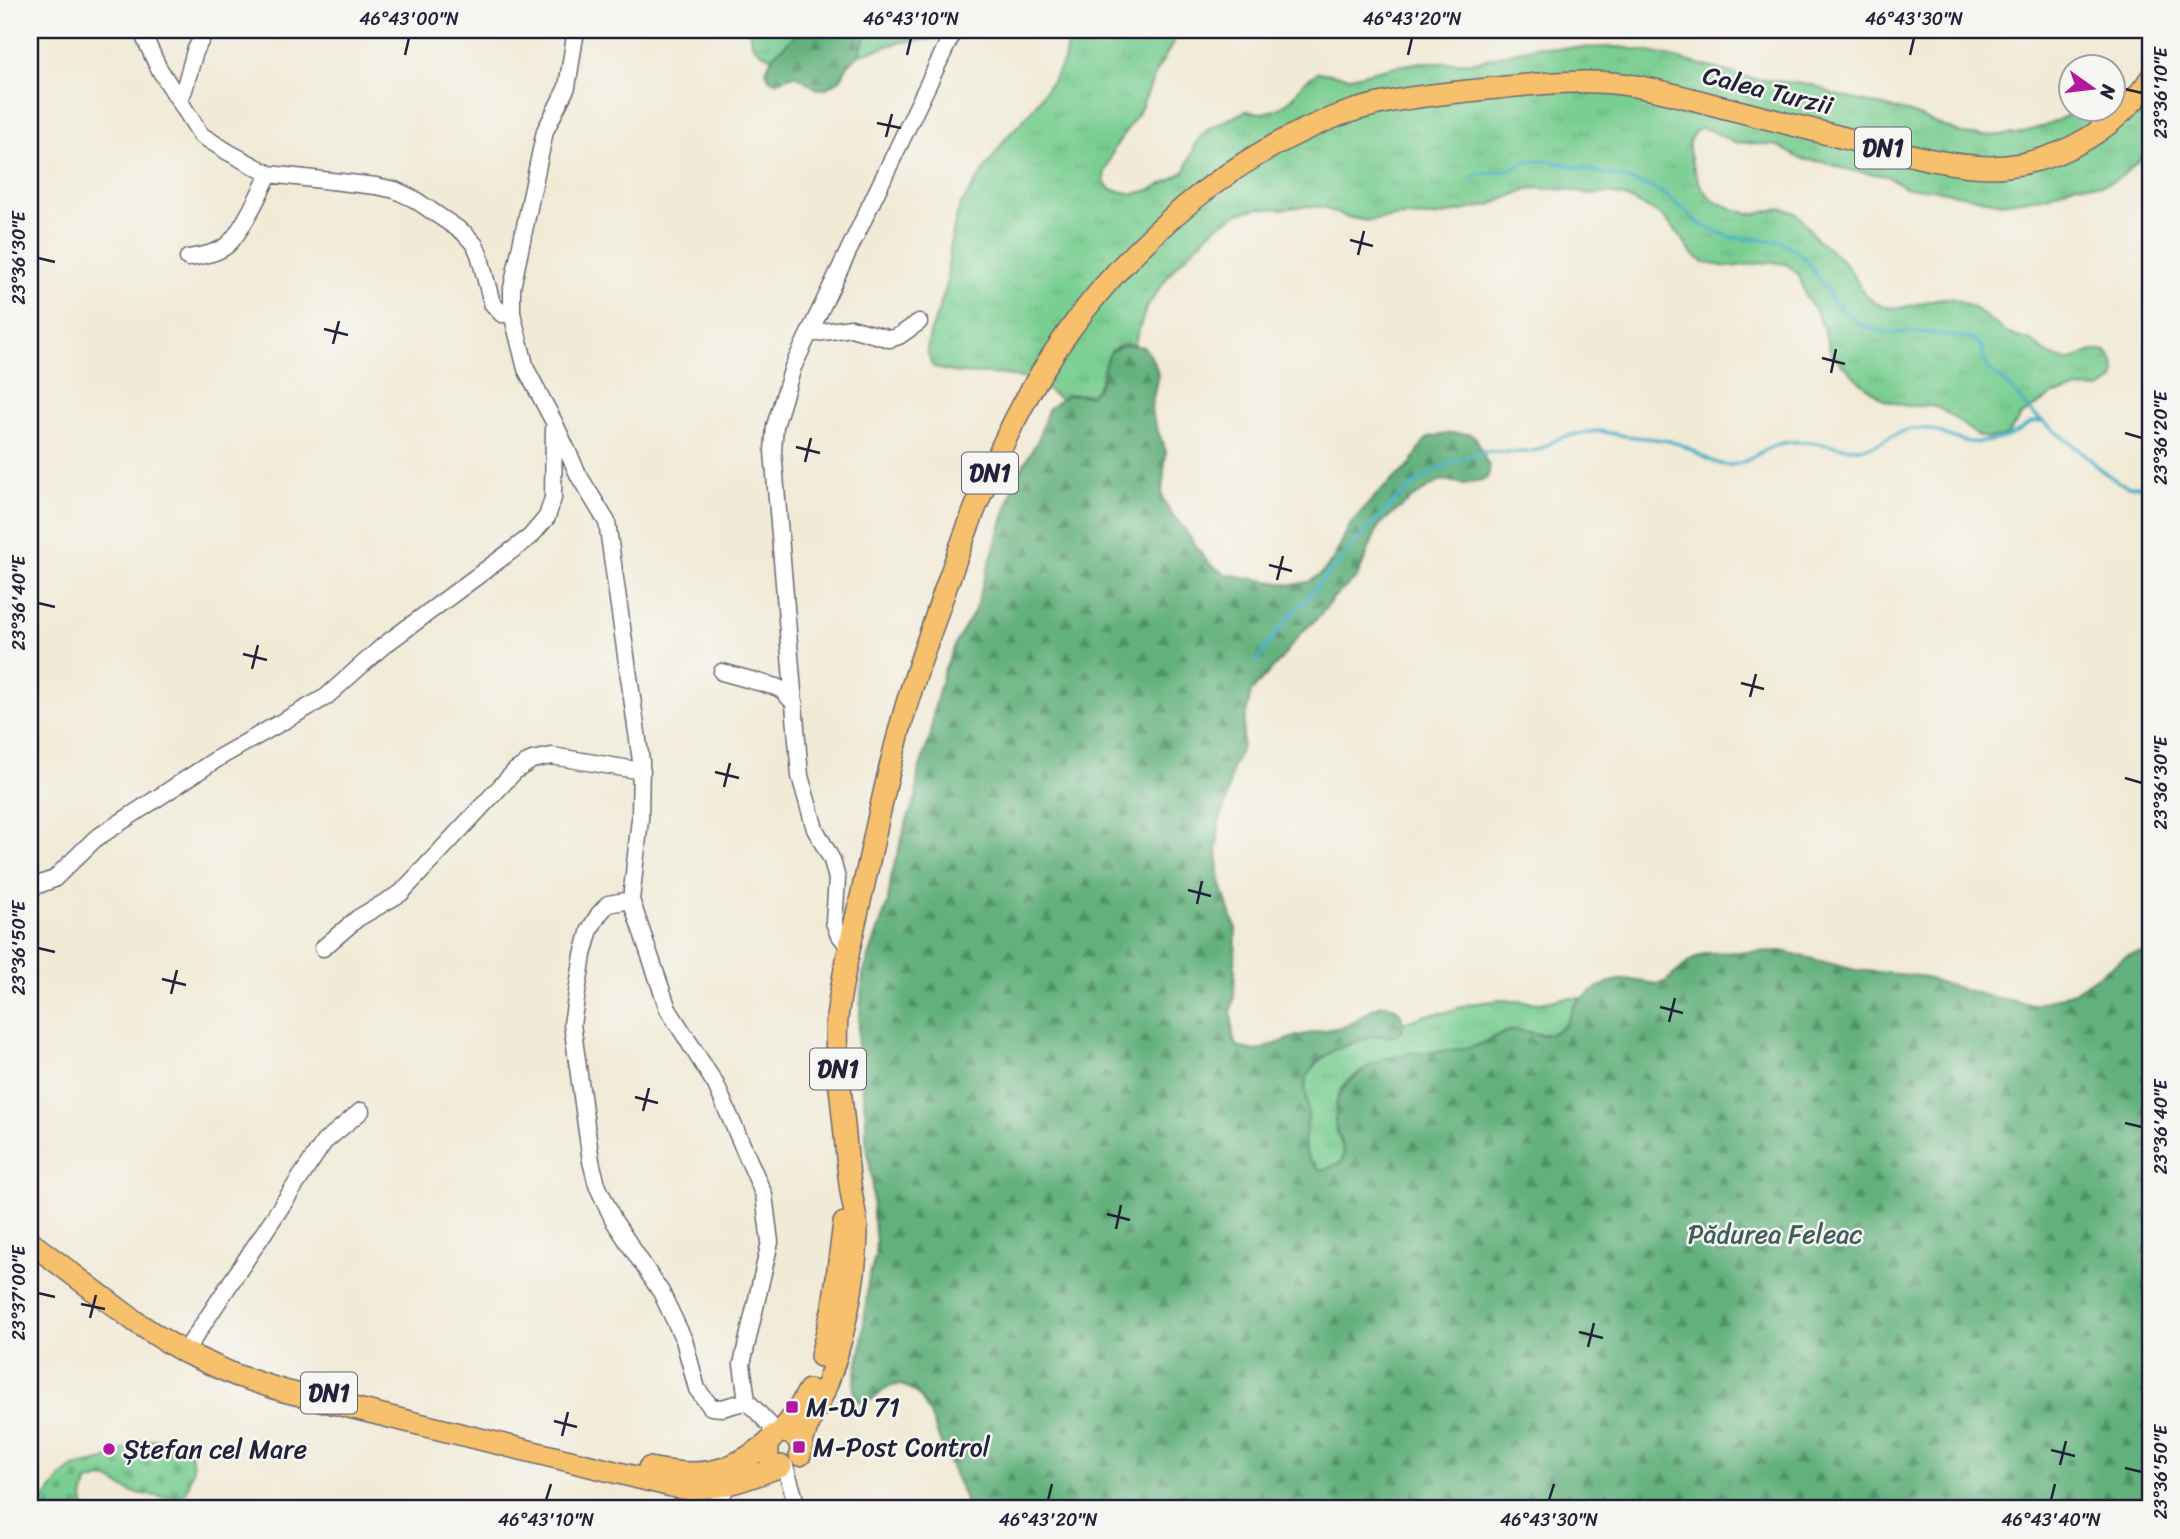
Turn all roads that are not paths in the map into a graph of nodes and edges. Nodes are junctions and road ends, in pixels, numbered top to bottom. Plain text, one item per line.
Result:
1 (141, 30) edge
2 (206, 30) edge
3 (576, 30) edge
4 (954, 30) edge
5 (2150, 79) edge
6 (179, 99) junction
7 (269, 174) junction
8 (188, 258) dead end
9 (512, 313) junction
10 (919, 322) dead end
11 (809, 334) junction
12 (554, 422) junction
13 (722, 672) dead end
14 (795, 704) junction
15 (642, 771) junction
16 (30, 888) edge
17 (631, 900) junction
18 (323, 948) dead end
19 (849, 948) junction
20 (361, 1111) dead end
21 (850, 1190) junction
22 (30, 1230) edge
23 (30, 1242) edge
24 (190, 1345) junction
25 (747, 1401) junction
26 (774, 1438) junction
27 (801, 1447) junction
28 (783, 1466) junction
29 (727, 1486) junction
30 (699, 1490) edge
31 (714, 1509) edge
32 (798, 1509) edge

1 - 6 street
2 - 6 street
3 - 9 street
4 - 11 street
5 - 19 main road, Calea Turzii / DN1
6 - 7 street
7 - 8 street
7 - 9 street
9 - 12 street
10 - 11 street
11 - 14 street
12 - 15 street
12 - 16 street
13 - 14 street
14 - 19 street
15 - 17 street
15 - 18 street
17 - 25 street
17 - 25 street
19 - 21 main road, DN1
20 - 24 street
21 - 26 main road, DN1
21 - 27 main road, DN1
22 - 24 main road, DN1
23 - 30 main road, DN1
24 - 30 main road, DN1
25 - 26 street
26 - 27 main road
26 - 28 main road
26 - 30 main road, DN1
27 - 28 main road, DN1
28 - 29 main road, DN1
28 - 32 street
29 - 30 main road, DN1
29 - 31 street

